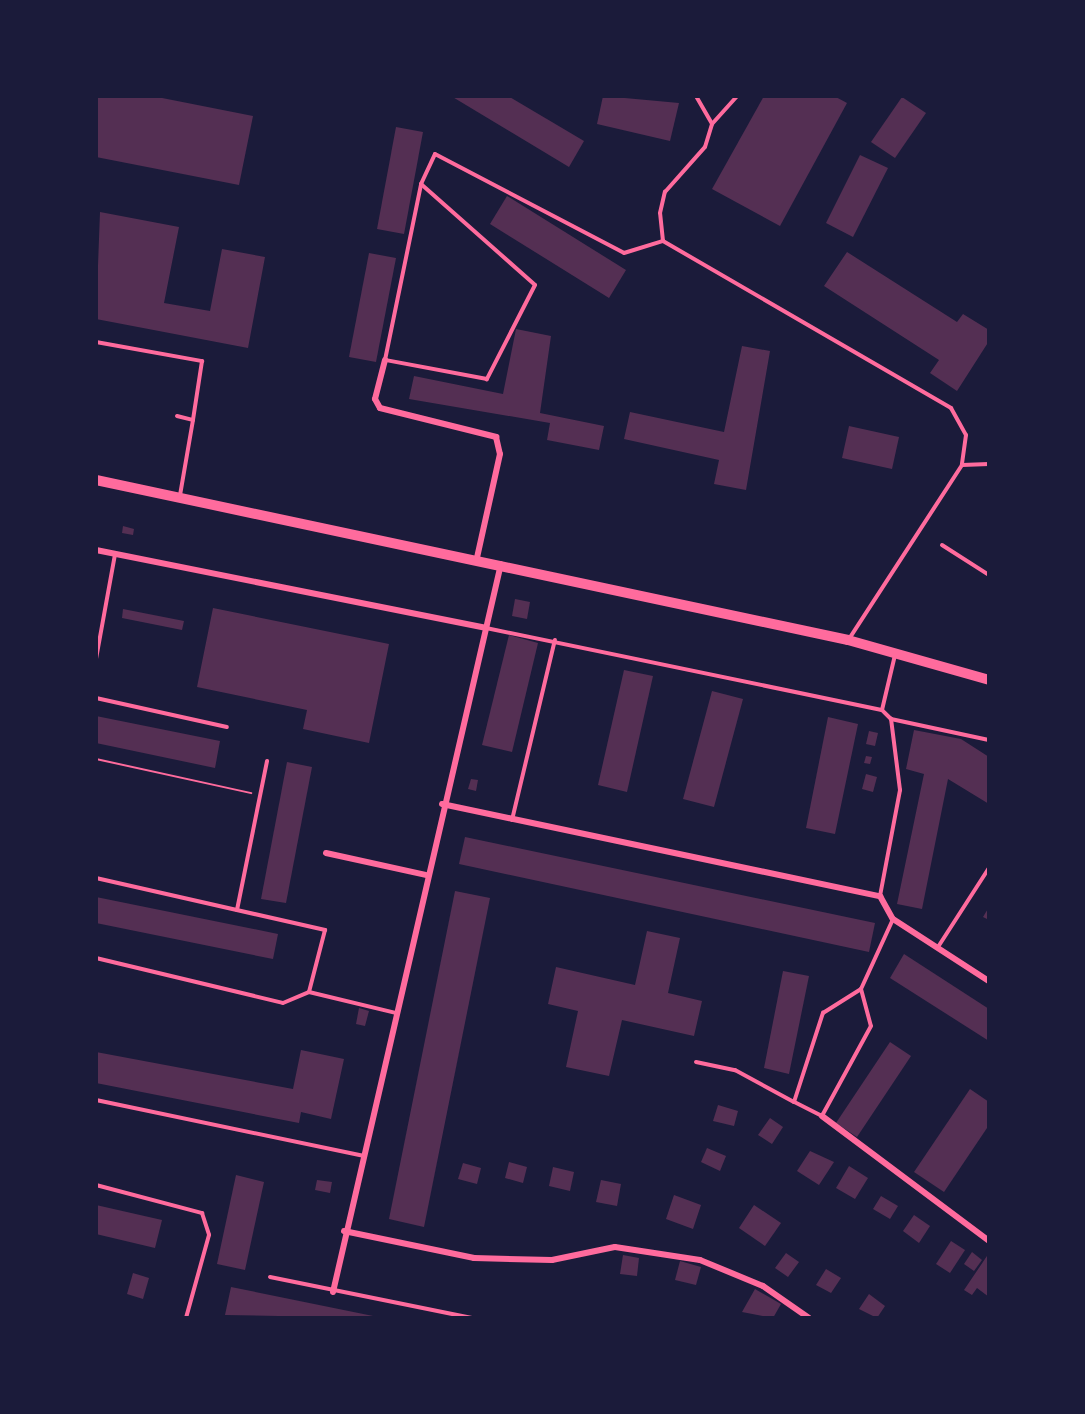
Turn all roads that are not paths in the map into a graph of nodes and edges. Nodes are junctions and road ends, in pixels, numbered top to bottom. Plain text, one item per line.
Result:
1 (696, 96) edge
2 (736, 96) edge
3 (712, 124) junction
4 (421, 184) junction
5 (663, 241) junction
6 (96, 342) edge
7 (385, 360) junction
8 (177, 416) dead end
9 (193, 420) junction
10 (989, 464) edge
11 (962, 465) junction
12 (96, 480) edge
13 (180, 496) junction
14 (942, 545) dead end
15 (96, 550) edge
16 (115, 553) junction
17 (477, 558) junction
18 (501, 563) junction
19 (989, 575) edge
20 (485, 628) junction
21 (99, 629) edge
22 (555, 640) junction
23 (848, 640) junction
24 (896, 651) junction
25 (96, 659) edge
26 (989, 680) edge
27 (96, 698) edge
28 (882, 710) junction
29 (891, 719) junction
30 (227, 727) dead end
31 (989, 740) edge
32 (267, 761) dead end
33 (442, 804) junction
34 (512, 821) junction
35 (326, 853) dead end
36 (989, 868) edge
37 (426, 875) junction
38 (96, 878) edge
39 (880, 896) junction
40 (237, 910) junction
41 (893, 919) junction
42 (938, 948) junction
43 (96, 958) edge
44 (989, 981) edge
45 (861, 988) junction
46 (309, 992) junction
47 (396, 1013) junction
48 (696, 1062) dead end
49 (96, 1100) edge
50 (794, 1102) junction
51 (822, 1116) junction
52 (365, 1156) junction
53 (96, 1185) edge
54 (344, 1231) junction
55 (989, 1241) edge
56 (270, 1277) dead end
57 (333, 1292) junction
58 (186, 1318) edge
59 (472, 1318) edge
60 (809, 1318) edge

1 - 3 lane
2 - 3 lane
3 - 5 lane
4 - 5 lane
4 - 7 lane
4 - 7 lane
5 - 11 lane
6 - 9 lane
7 - 17 street
8 - 9 lane
9 - 13 lane
10 - 11 lane
11 - 23 lane
12 - 13 main road
13 - 17 main road
14 - 19 lane
15 - 16 street
16 - 20 street
16 - 21 lane
17 - 18 main road
18 - 20 street
18 - 23 main road
20 - 22 lane
20 - 33 street
21 - 25 lane
22 - 28 lane
22 - 34 lane
23 - 24 main road
24 - 26 main road
24 - 28 lane
27 - 30 lane
28 - 29 lane
29 - 31 lane
29 - 39 lane
32 - 40 lane
33 - 34 street
33 - 37 street
34 - 39 street
35 - 37 street
36 - 42 lane
37 - 47 street
38 - 40 lane
39 - 41 street
40 - 46 lane
41 - 42 street
41 - 45 lane
42 - 44 street
43 - 46 lane
45 - 50 lane
45 - 51 lane
46 - 47 lane
47 - 52 street
48 - 50 lane
49 - 52 lane
50 - 51 lane
51 - 55 street
52 - 54 street
53 - 58 lane
54 - 57 street
54 - 60 street
56 - 57 lane
57 - 59 lane

